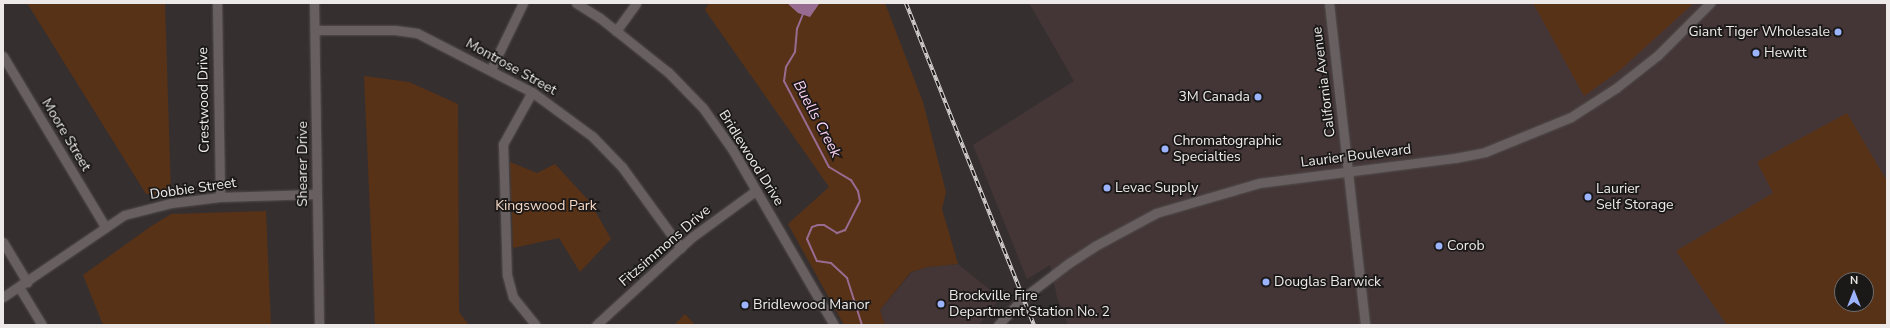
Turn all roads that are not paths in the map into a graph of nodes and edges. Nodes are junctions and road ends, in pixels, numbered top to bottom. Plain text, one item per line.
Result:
1 (217, 3) edge
2 (314, 3) edge
3 (523, 3) edge
4 (576, 3) edge
5 (636, 3) edge
6 (1329, 3) edge
7 (1710, 3) edge
8 (315, 30) junction
9 (616, 31) junction
10 (3, 56) edge
11 (490, 69) junction
12 (532, 92) junction
13 (1349, 172) junction
14 (756, 191) junction
15 (316, 194) junction
16 (220, 197) junction
17 (106, 228) junction
18 (3, 242) edge
19 (681, 248) junction
20 (23, 284) junction
21 (3, 297) edge
22 (42, 325) edge
23 (319, 325) edge
24 (536, 325) edge
25 (596, 325) edge
26 (834, 325) edge
27 (998, 325) edge
28 (1365, 325) edge

1 - 16 street, Crestwood Drive
2 - 8 street, Shearer Drive
3 - 11 street
4 - 9 street, Bridlewood Drive
5 - 9 street
6 - 13 street, California Avenue
7 - 13 street, Laurier Boulevard
8 - 11 street, Montrose Street
8 - 15 street, Shearer Drive
9 - 14 street, Bridlewood Drive
10 - 17 street, Moore Street
11 - 12 street, Montrose Street
12 - 19 street, Montrose Street
12 - 24 street
13 - 27 street, Laurier Boulevard
13 - 28 street, California Avenue
14 - 19 street, Fitzsimmons Drive
14 - 26 street, Bridlewood Drive
15 - 16 street, Dobbie Street
15 - 23 street, Shearer Drive
16 - 17 street, Dobbie Street
17 - 20 street, Dobbie Street
18 - 20 street
19 - 25 street, Fitzsimmons Drive
20 - 21 street, Dobbie Street
20 - 22 street

